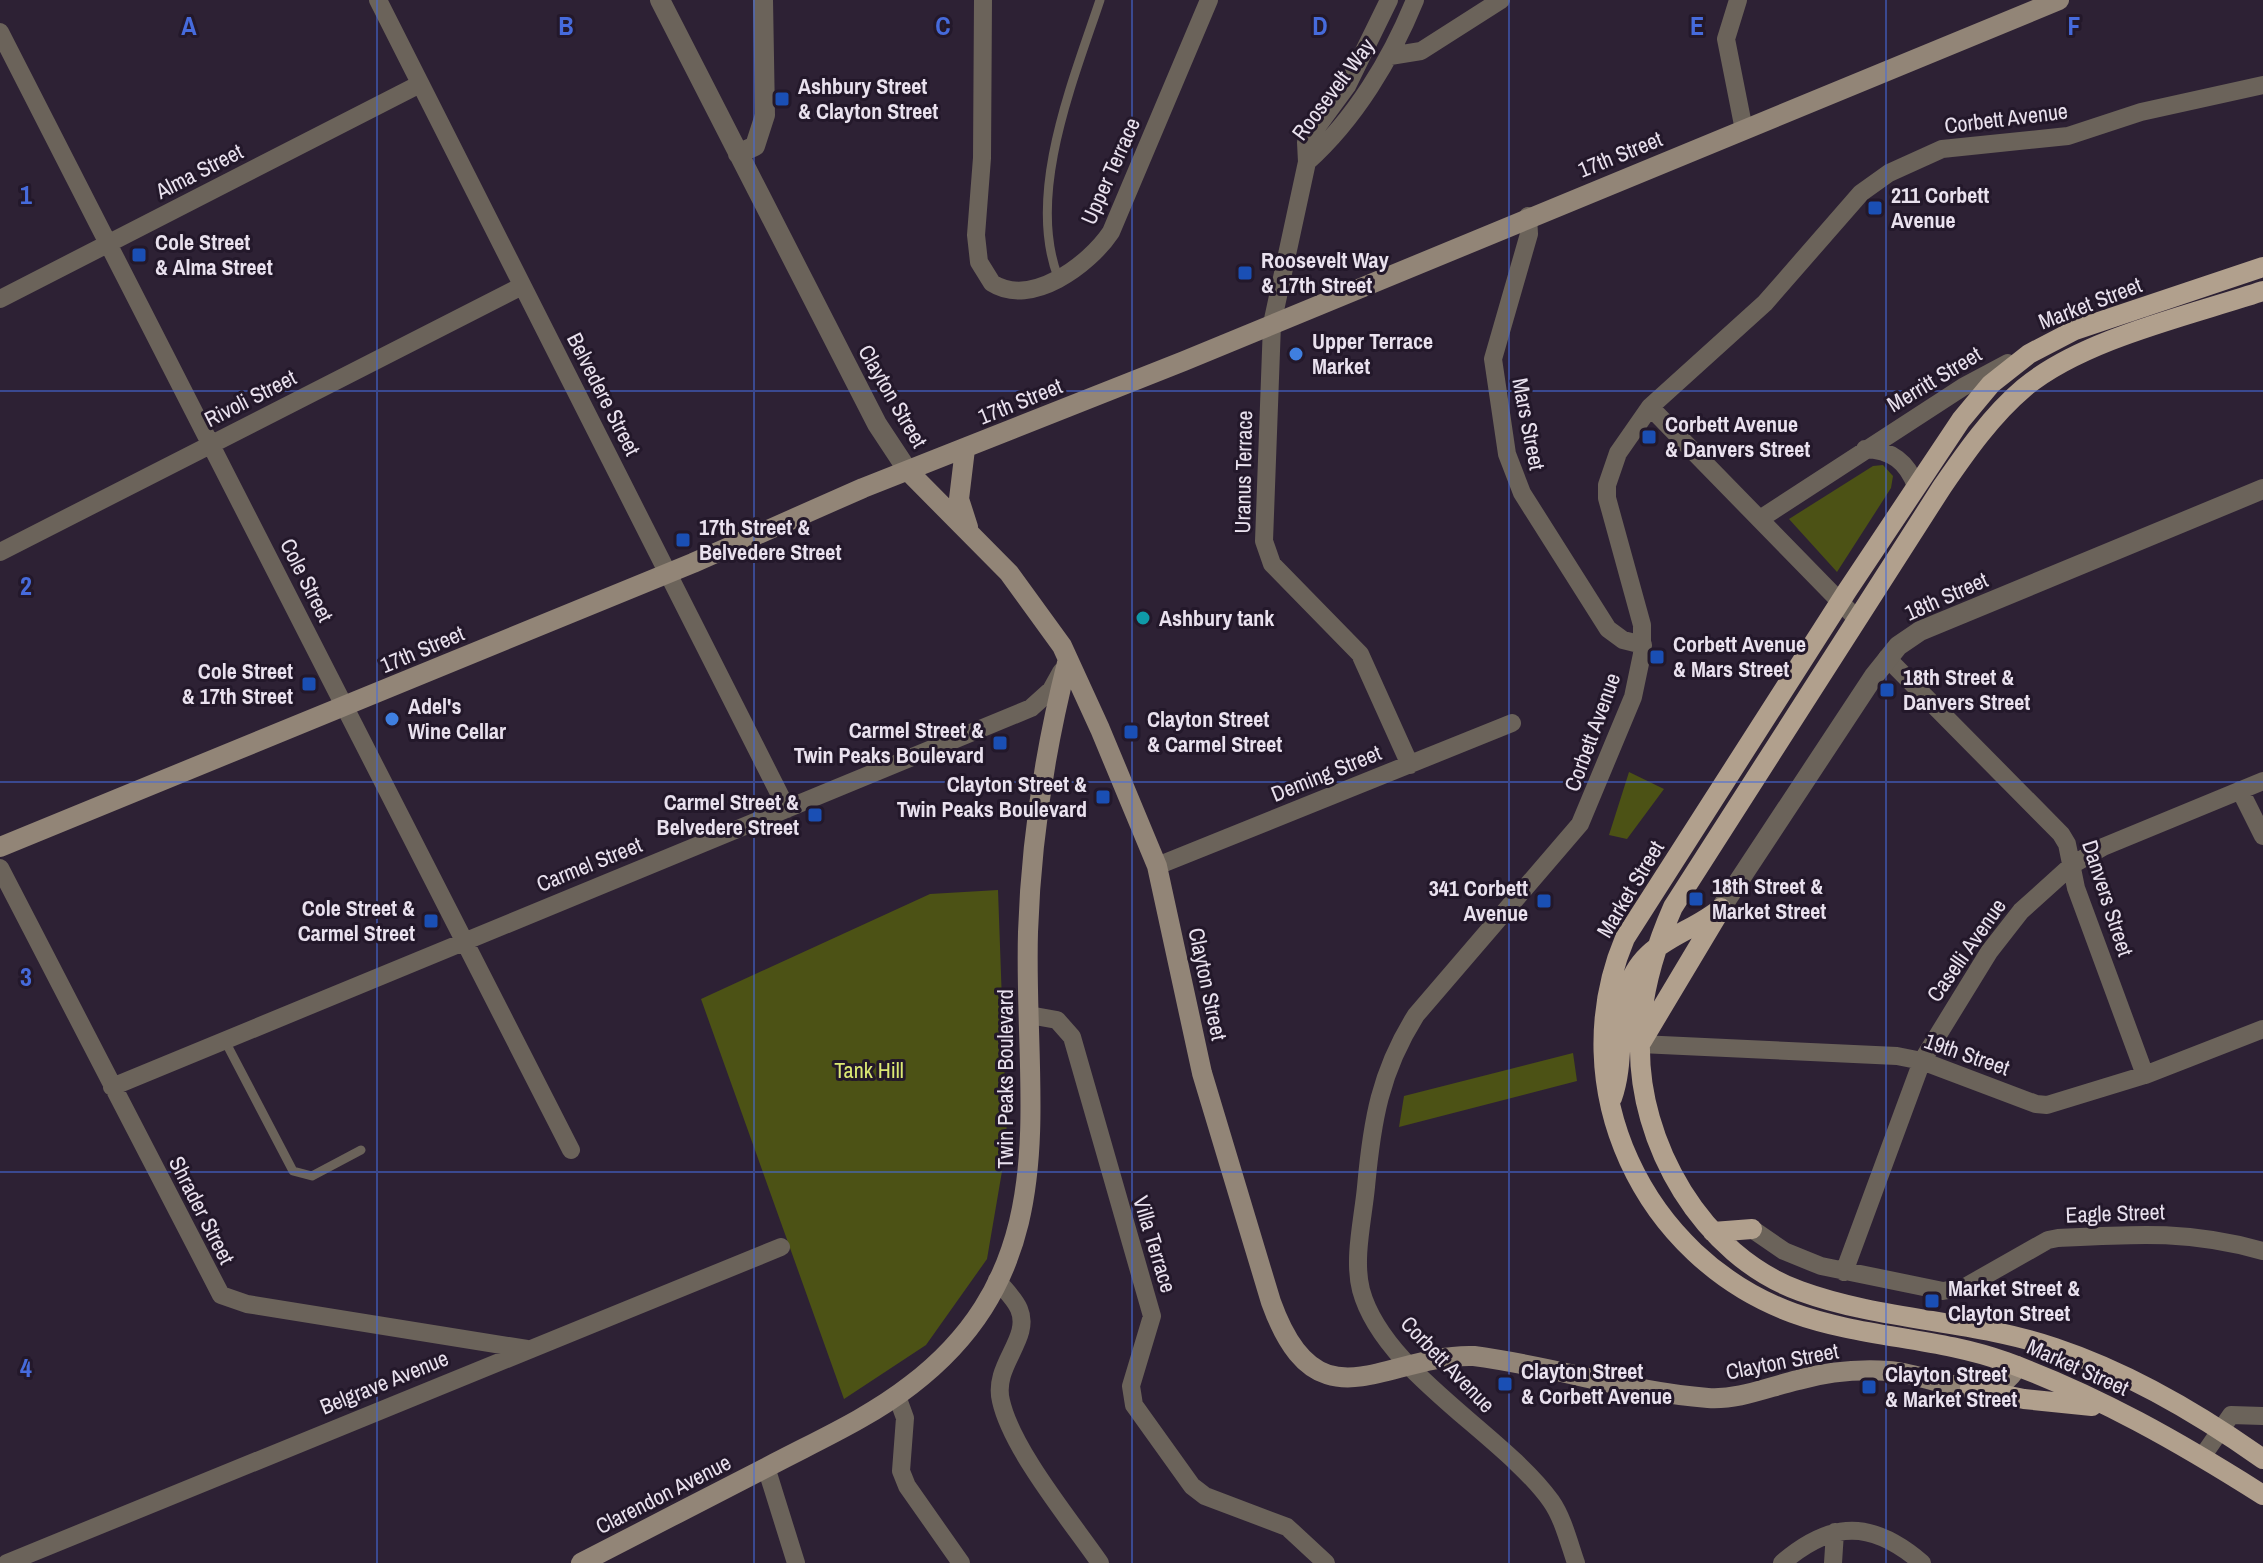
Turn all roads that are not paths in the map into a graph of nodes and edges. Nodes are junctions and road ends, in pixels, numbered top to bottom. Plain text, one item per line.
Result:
1 (378, 0) edge
2 (660, 0) edge
3 (763, 0) edge
4 (983, 0) edge
5 (1100, 0) edge
6 (1209, 0) edge
7 (1389, 0) edge
8 (1415, 0) edge
9 (1501, 0) edge
10 (1738, 0) edge
11 (2059, 0) edge
12 (0, 32) edge
13 (1390, 56) junction
14 (420, 84) junction
15 (2263, 85) edge
16 (1744, 130) junction
17 (738, 154) junction
18 (1307, 162) junction
19 (1528, 216) junction
20 (108, 244) junction
21 (2263, 267) edge
22 (1058, 277) junction
23 (522, 286) junction
24 (2263, 291) edge
25 (0, 299) edge
26 (1272, 324) junction
27 (2029, 354) junction
28 (1650, 407) junction
29 (211, 445) junction
30 (965, 449) junction
31 (1865, 449) junction
32 (908, 471) junction
33 (1916, 486) junction
34 (2263, 489) edge
35 (1760, 519) junction
36 (970, 532) junction
37 (0, 552) edge
38 (668, 573) junction
39 (1841, 602) junction
40 (1857, 619) junction
41 (1643, 645) junction
42 (1887, 658) junction
43 (1067, 663) junction
44 (345, 707) junction
45 (1512, 723) dead end
46 (1410, 765) junction
47 (2263, 781) edge
48 (2240, 790) junction
49 (787, 809) junction
50 (2263, 836) edge
51 (0, 847) edge
52 (2072, 865) junction
53 (1157, 866) junction
54 (0, 868) edge
55 (1721, 908) junction
56 (465, 942) junction
57 (1656, 948) junction
58 (1029, 1015) junction
59 (2263, 1029) edge
60 (225, 1041) junction
61 (1640, 1044) junction
62 (1922, 1061) junction
63 (2145, 1075) junction
64 (112, 1087) junction
65 (1610, 1101) junction
66 (361, 1150) dead end
67 (571, 1150) dead end
68 (1752, 1229) joint
69 (1713, 1232) junction
70 (781, 1247) dead end
71 (2263, 1251) edge
72 (1844, 1272) junction
73 (997, 1280) junction
74 (2025, 1339) junction
75 (527, 1349) junction
76 (2017, 1366) junction
77 (1411, 1367) junction
78 (1970, 1388) junction
79 (897, 1396) junction
80 (2122, 1412) junction
81 (2263, 1416) edge
82 (2219, 1429) junction
83 (2202, 1457) junction
84 (2263, 1459) edge
85 (766, 1467) junction
86 (2263, 1495) edge
87 (1835, 1532) junction
88 (7, 1563) edge
89 (581, 1563) edge
90 (796, 1563) edge
91 (961, 1563) edge
92 (1100, 1563) edge
93 (1326, 1563) edge
94 (1576, 1563) edge
95 (1782, 1563) edge
96 (1833, 1563) edge
97 (1922, 1563) edge

1 - 14 street, Belvedere Street
2 - 17 street, Clayton Street
3 - 17 street
4 - 22 street, Upper Terrace
5 - 22 lane
6 - 22 street, Upper Terrace
7 - 18 street, Roosevelt Way
8 - 13 street, Roosevelt Way
9 - 13 street
10 - 16 street
11 - 16 main road, 17th Street
12 - 20 street, Cole Street
13 - 18 street, Roosevelt Way
14 - 20 street, Alma Street
14 - 23 street, Belvedere Street
15 - 28 street, Corbett Avenue
16 - 19 main road, 17th Street
17 - 32 street, Clayton Street
18 - 26 street, Roosevelt Way
19 - 26 main road, 17th Street
19 - 41 street, Mars Street
20 - 25 street, Alma Street
20 - 29 street, Cole Street
21 - 27 main road, Market Street
23 - 29 street, Rivoli Street
23 - 38 street, Belvedere Street
24 - 40 main road, Market Street
26 - 30 main road, 17th Street
26 - 46 street, Uranus Terrace
27 - 31 street, Merritt Street
27 - 33 main road, Market Street
28 - 35 street
28 - 41 street, Corbett Avenue
29 - 37 street, Rivoli Street
29 - 44 street, Cole Street
30 - 32 main road, 17th Street
30 - 36 main road
31 - 33 street
31 - 35 street, Merritt Street
32 - 36 main road, Clayton Street
32 - 38 main road, 17th Street
33 - 39 main road, Market Street
34 - 42 street, 18th Street
35 - 39 street
36 - 43 main road, Clayton Street
38 - 44 main road, 17th Street
38 - 49 street, Belvedere Street
39 - 40 street
39 - 65 main road, Market Street
40 - 57 main road, Market Street
41 - 77 street, Corbett Avenue
42 - 52 street, Danvers Street
42 - 55 street, 18th Street
43 - 49 street, Carmel Street
43 - 53 main road, Clayton Street
43 - 58 main road, Twin Peaks Boulevard
44 - 51 main road, 17th Street
44 - 56 street, Cole Street
45 - 46 street, Deming Street
46 - 53 street, Deming Street
47 - 48 street, Caselli Avenue
48 - 50 street
48 - 52 street, Caselli Avenue
49 - 56 street, Carmel Street
52 - 62 street, Caselli Avenue
52 - 63 street, Danvers Street
53 - 77 main road, Clayton Street
54 - 64 street, Shrader Street
55 - 57 main road
55 - 61 main road
56 - 60 street, Carmel Street
56 - 67 street, Cole Street
57 - 61 main road, Market Street
57 - 65 main road
58 - 73 main road, Twin Peaks Boulevard
58 - 93 street, Villa Terrace
59 - 63 street, 19th Street
60 - 64 street, Carmel Street
60 - 66 lane
61 - 62 street, 19th Street
61 - 69 main road, Market Street
62 - 63 street, 19th Street
62 - 72 street, Caselli Avenue
64 - 75 street, Shrader Street
65 - 76 main road, Market Street
68 - 69 main road
68 - 72 street, Eagle Street
69 - 74 main road, Market Street
70 - 75 street, Belgrave Avenue
71 - 72 street, Eagle Street
73 - 79 main road, Twin Peaks Boulevard
73 - 92 street
74 - 76 main road
74 - 82 main road, Market Street
75 - 88 street, Belgrave Avenue
76 - 78 main road, Clayton Street
76 - 80 main road, Market Street
77 - 78 main road, Clayton Street
77 - 94 street, Corbett Avenue
78 - 80 main road
79 - 85 main road, Twin Peaks Boulevard
79 - 91 street
80 - 83 main road, Market Street
81 - 82 street
82 - 83 street
82 - 84 main road, Market Street
83 - 86 main road, Market Street
85 - 89 main road, Clarendon Avenue
85 - 90 street
87 - 95 street
87 - 96 street
87 - 97 street

